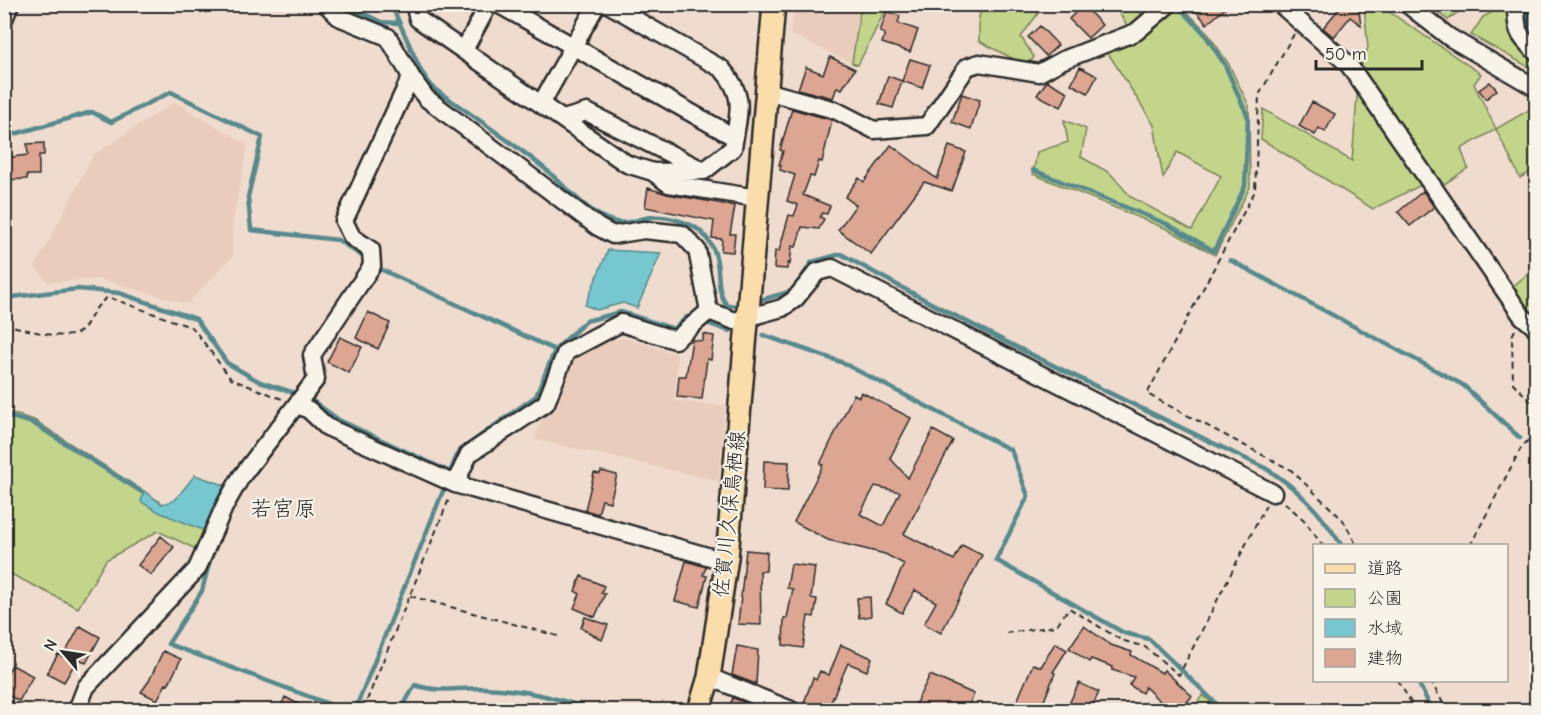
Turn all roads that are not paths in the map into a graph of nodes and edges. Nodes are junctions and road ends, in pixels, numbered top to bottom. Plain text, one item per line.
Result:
1 (10, 4) edge
2 (326, 4) edge
3 (414, 4) edge
4 (489, 4) edge
5 (498, 4) edge
6 (597, 4) edge
7 (608, 4) edge
8 (774, 4) edge
9 (1169, 4) edge
10 (1280, 4) edge
11 (1407, 4) edge
12 (1516, 4) edge
13 (4, 19) edge
14 (573, 47) junction
15 (464, 50) junction
16 (1536, 52) edge
17 (413, 80) junction
18 (1536, 88) edge
19 (766, 91) junction
20 (541, 104) junction
21 (563, 119) junction
22 (734, 137) junction
23 (704, 171) junction
24 (653, 172) junction
25 (757, 198) junction
26 (709, 310) junction
27 (746, 317) junction
28 (1536, 328) edge
29 (298, 405) junction
30 (455, 484) junction
31 (1273, 493) road end
32 (727, 558) junction
33 (709, 677) junction
34 (77, 711) edge
35 (699, 711) edge
36 (792, 711) edge

1 - 13 street
2 - 17 street
3 - 15 street
4 - 15 street
5 - 14 street
6 - 14 street
7 - 22 street
8 - 19 main road
9 - 19 street
10 - 28 street
11 - 18 street
12 - 16 street
14 - 20 street
14 - 22 street
15 - 20 street
17 - 26 street
17 - 29 street
19 - 25 main road
20 - 21 street
21 - 23 street
21 - 24 street
22 - 23 street
23 - 24 street
24 - 25 street
25 - 27 main road, 佐賀川久保鳥栖線
26 - 27 street
26 - 30 street
27 - 31 street
27 - 32 main road, 佐賀川久保鳥栖線
29 - 30 street
29 - 34 street
30 - 32 street
32 - 33 main road, 佐賀川久保鳥栖線
33 - 35 main road, 佐賀川久保鳥栖線
33 - 36 street

